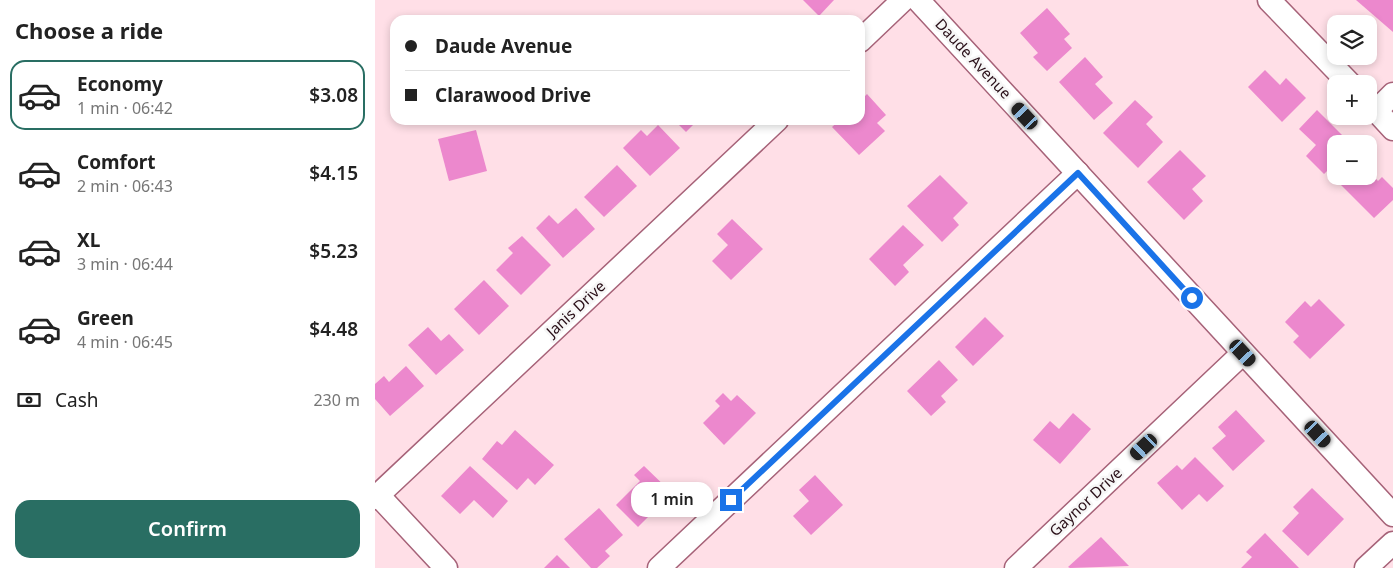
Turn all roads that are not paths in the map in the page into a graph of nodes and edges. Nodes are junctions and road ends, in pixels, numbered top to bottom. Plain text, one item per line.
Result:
1 (903, 0) edge
2 (918, 0) edge
3 (1269, 0) edge
4 (865, 35) edge
5 (1341, 75) edge
6 (1393, 94) edge
7 (1377, 104) edge
8 (1377, 112) edge
9 (772, 125) edge
10 (1393, 128) edge
11 (1078, 173) junction
12 (1243, 353) junction
13 (376, 497) edge
14 (1393, 516) edge
15 (1393, 543) edge
16 (446, 568) edge
17 (659, 568) edge
18 (1016, 568) edge
19 (1366, 568) edge

1 - 4 street
2 - 11 street, Daude Avenue
3 - 5 street
6 - 7 street
8 - 10 street
9 - 13 street, Janis Drive
11 - 12 street, Daude Avenue
11 - 17 street
12 - 14 street, Daude Avenue
12 - 18 street, Gaynor Drive
13 - 16 street
15 - 19 street

